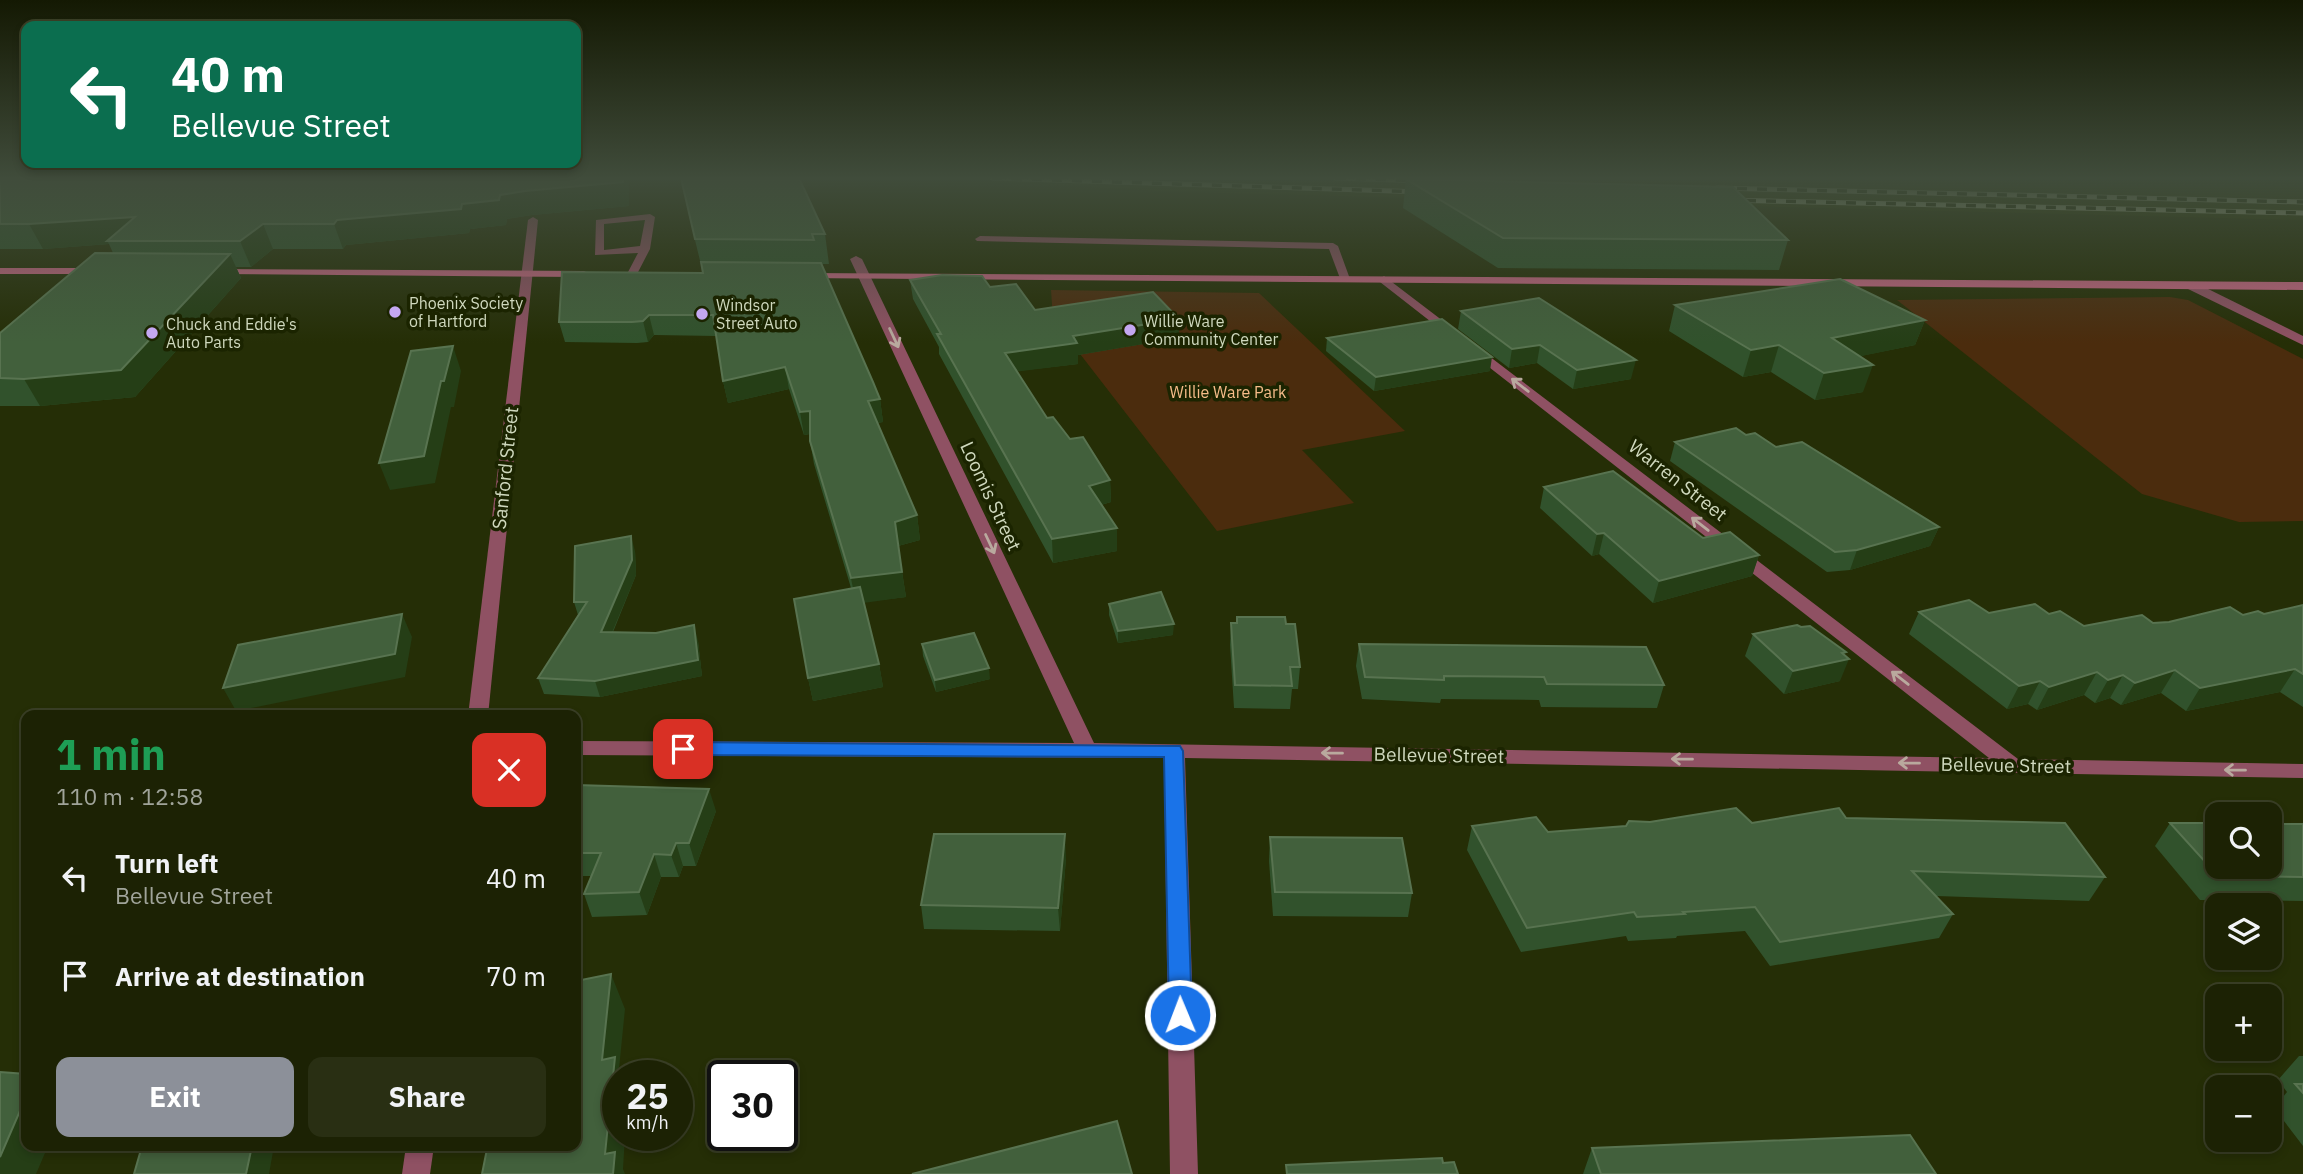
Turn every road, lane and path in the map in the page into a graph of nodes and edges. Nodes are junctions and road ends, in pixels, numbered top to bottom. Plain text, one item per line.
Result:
1 (532, 233) edge
2 (599, 233) edge
3 (648, 233) edge
4 (980, 239) dead end
5 (645, 249) junction
6 (856, 259) dead end
7 (0, 271) edge
8 (113, 271) edge
9 (210, 272) edge
10 (527, 274) junction
11 (593, 274) edge
12 (619, 274) edge
13 (632, 274) junction
14 (646, 274) edge
15 (796, 275) edge
16 (865, 276) junction
17 (1345, 279) junction
18 (1384, 280) junction
19 (2190, 285) junction
20 (2303, 286) edge
21 (2303, 341) edge
22 (479, 710) edge
23 (581, 748) edge
24 (1087, 750) junction
25 (1174, 751) junction
26 (2012, 765) junction
27 (2303, 771) edge
28 (419, 1151) edge
29 (416, 1174) edge
30 (1184, 1174) edge

1 - 10 street, Sanford Street
2 - 5 lane
3 - 5 lane
4 - 17 lane
5 - 13 lane
6 - 16 street, Loomis Street
7 - 8 main road
9 - 10 main road
10 - 11 main road
10 - 22 street, Sanford Street
12 - 13 main road
13 - 14 main road
15 - 16 main road
16 - 17 main road
16 -> 24 street, Loomis Street
17 - 18 main road
18 - 19 main road
26 -> 18 street, Warren Street
19 - 20 main road
19 - 21 street
23 - 24 street, Bellevue Street
24 - 25 street, Bellevue Street
26 -> 25 street, Bellevue Street
25 - 30 street
27 -> 26 street, Bellevue Street
28 - 29 street

